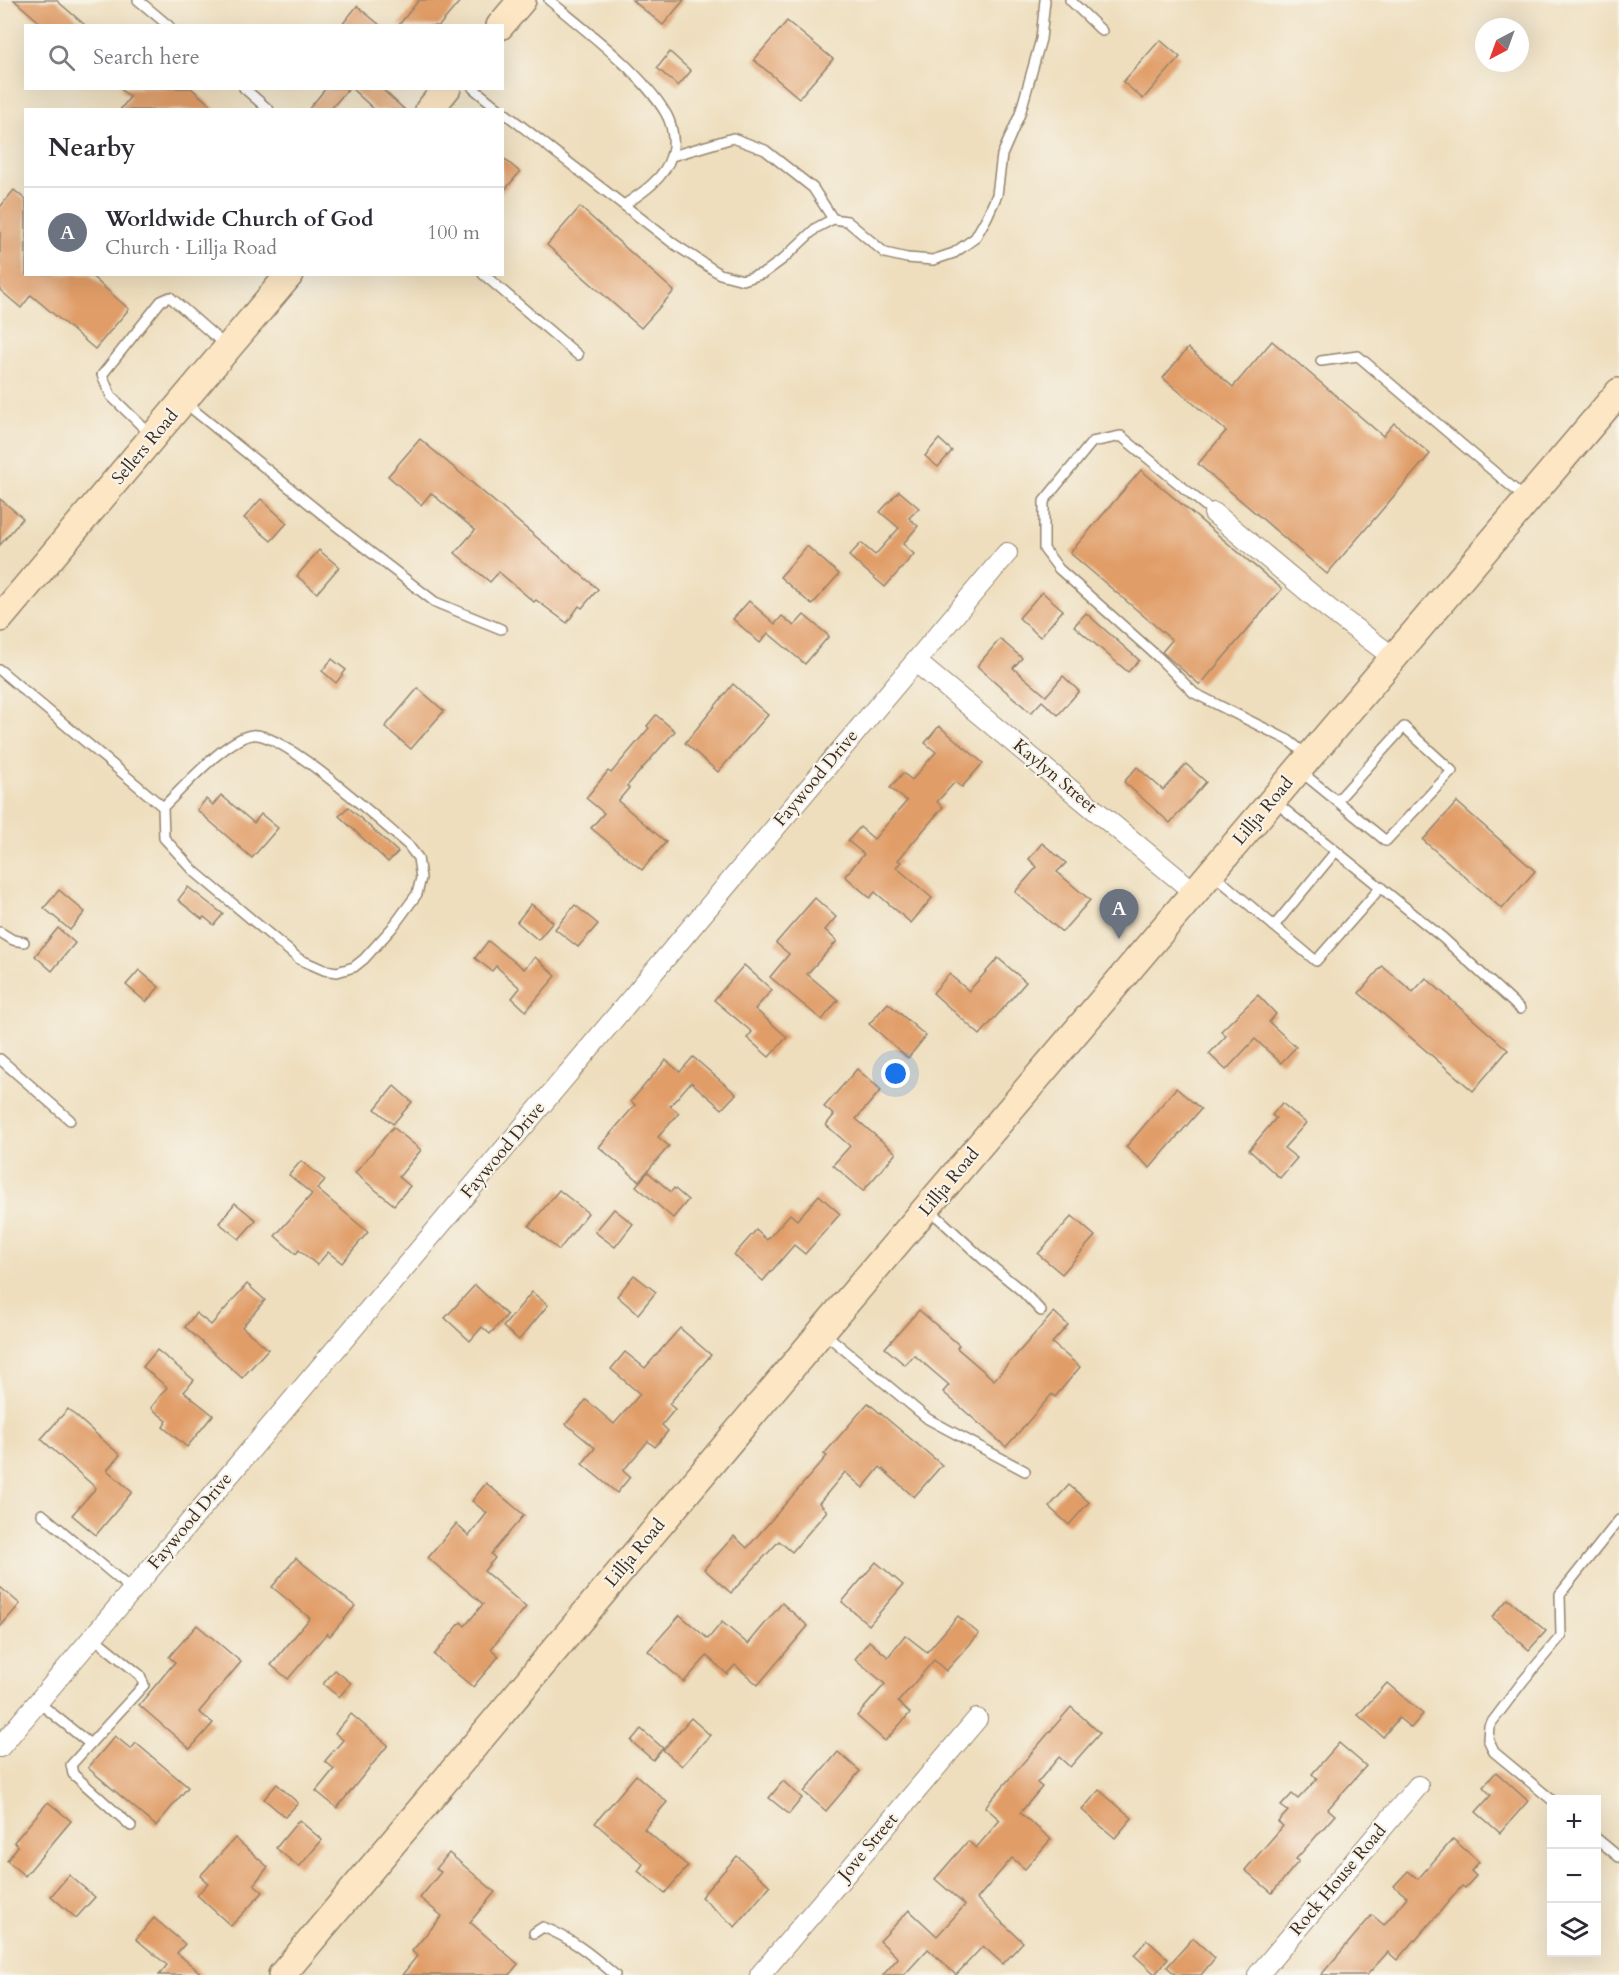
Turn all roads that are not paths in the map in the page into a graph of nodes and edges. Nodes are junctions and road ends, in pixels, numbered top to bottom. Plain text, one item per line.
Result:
1 (138, 0) edge
2 (522, 0) edge
3 (549, 0) edge
4 (1046, 0) edge
5 (1070, 0) edge
6 (167, 24) edge
7 (502, 24) edge
8 (1102, 31) dead end
9 (246, 90) edge
10 (445, 90) edge
11 (476, 90) edge
12 (267, 108) edge
13 (431, 108) edge
14 (498, 108) edge
15 (504, 112) edge
16 (672, 156) junction
17 (624, 205) junction
18 (833, 219) junction
19 (288, 276) edge
20 (485, 276) edge
21 (228, 348) junction
22 (578, 356) dead end
23 (1321, 361) dead end
24 (1619, 392) edge
25 (183, 402) junction
26 (154, 437) junction
27 (1526, 499) junction
28 (1214, 513) joint
29 (1007, 553) dead end
30 (0, 618) edge
31 (501, 629) dead end
32 (1393, 657) junction
33 (915, 661) junction
34 (0, 670) edge
35 (1304, 763) junction
36 (1273, 800) junction
37 (1337, 801) junction
38 (163, 807) junction
39 (1336, 851) junction
40 (1203, 882) junction
41 (1381, 887) junction
42 (1274, 926) junction
43 (0, 932) edge
44 (24, 942) dead end
45 (1520, 1009) dead end
46 (0, 1059) edge
47 (70, 1120) dead end
48 (927, 1208) junction
49 (1041, 1311) dead end
50 (822, 1331) junction
51 (1025, 1471) dead end
52 (42, 1514) dead end
53 (1619, 1520) edge
54 (132, 1590) junction
55 (93, 1637) junction
56 (38, 1702) junction
57 (977, 1719) dead end
58 (90, 1744) junction
59 (0, 1747) edge
60 (1418, 1786) dead end
61 (1547, 1797) edge
62 (131, 1826) dead end
63 (1601, 1842) edge
64 (1619, 1857) edge
65 (534, 1933) dead end
66 (282, 1975) edge
67 (615, 1975) edge
68 (760, 1975) edge
69 (1258, 1975) edge

1 - 6 lane
2 - 7 street
3 - 16 lane
4 - 18 lane
5 - 8 lane
9 - 12 lane
10 - 13 street
11 - 14 lane
15 - 17 lane
16 - 17 lane
16 - 18 lane
17 - 18 lane
19 - 21 street, Sellers Road
20 - 22 lane
21 - 25 street, Sellers Road
21 - 26 lane
23 - 27 lane
24 - 27 street, Lillja Road
25 - 26 street, Sellers Road
25 - 31 lane
26 - 30 street, Sellers Road
27 - 32 street, Lillja Road
28 - 32 street
28 - 35 lane
29 - 33 street, Faywood Drive
32 - 35 street, Lillja Road
33 - 40 street, Kaylyn Street
33 - 54 street, Faywood Drive
34 - 38 lane
35 - 36 street, Lillja Road
35 - 37 lane
36 - 39 lane
36 - 40 street, Lillja Road
37 - 37 lane
38 - 38 lane
39 - 41 lane
39 - 42 lane
40 - 42 lane
40 - 48 street, Lillja Road
41 - 42 lane
41 - 45 lane
43 - 44 lane
46 - 47 lane
48 - 49 lane
48 - 50 street, Lillja Road
50 - 51 lane
50 - 66 street, Lillja Road
52 - 54 lane
53 - 61 lane
54 - 55 street, Faywood Drive
55 - 56 street, Faywood Drive
55 - 58 lane
56 - 58 lane
56 - 59 street, Faywood Drive
57 - 68 street, Jove Street
58 - 62 lane
60 - 69 street, Rock House Road
63 - 64 lane
65 - 67 lane

